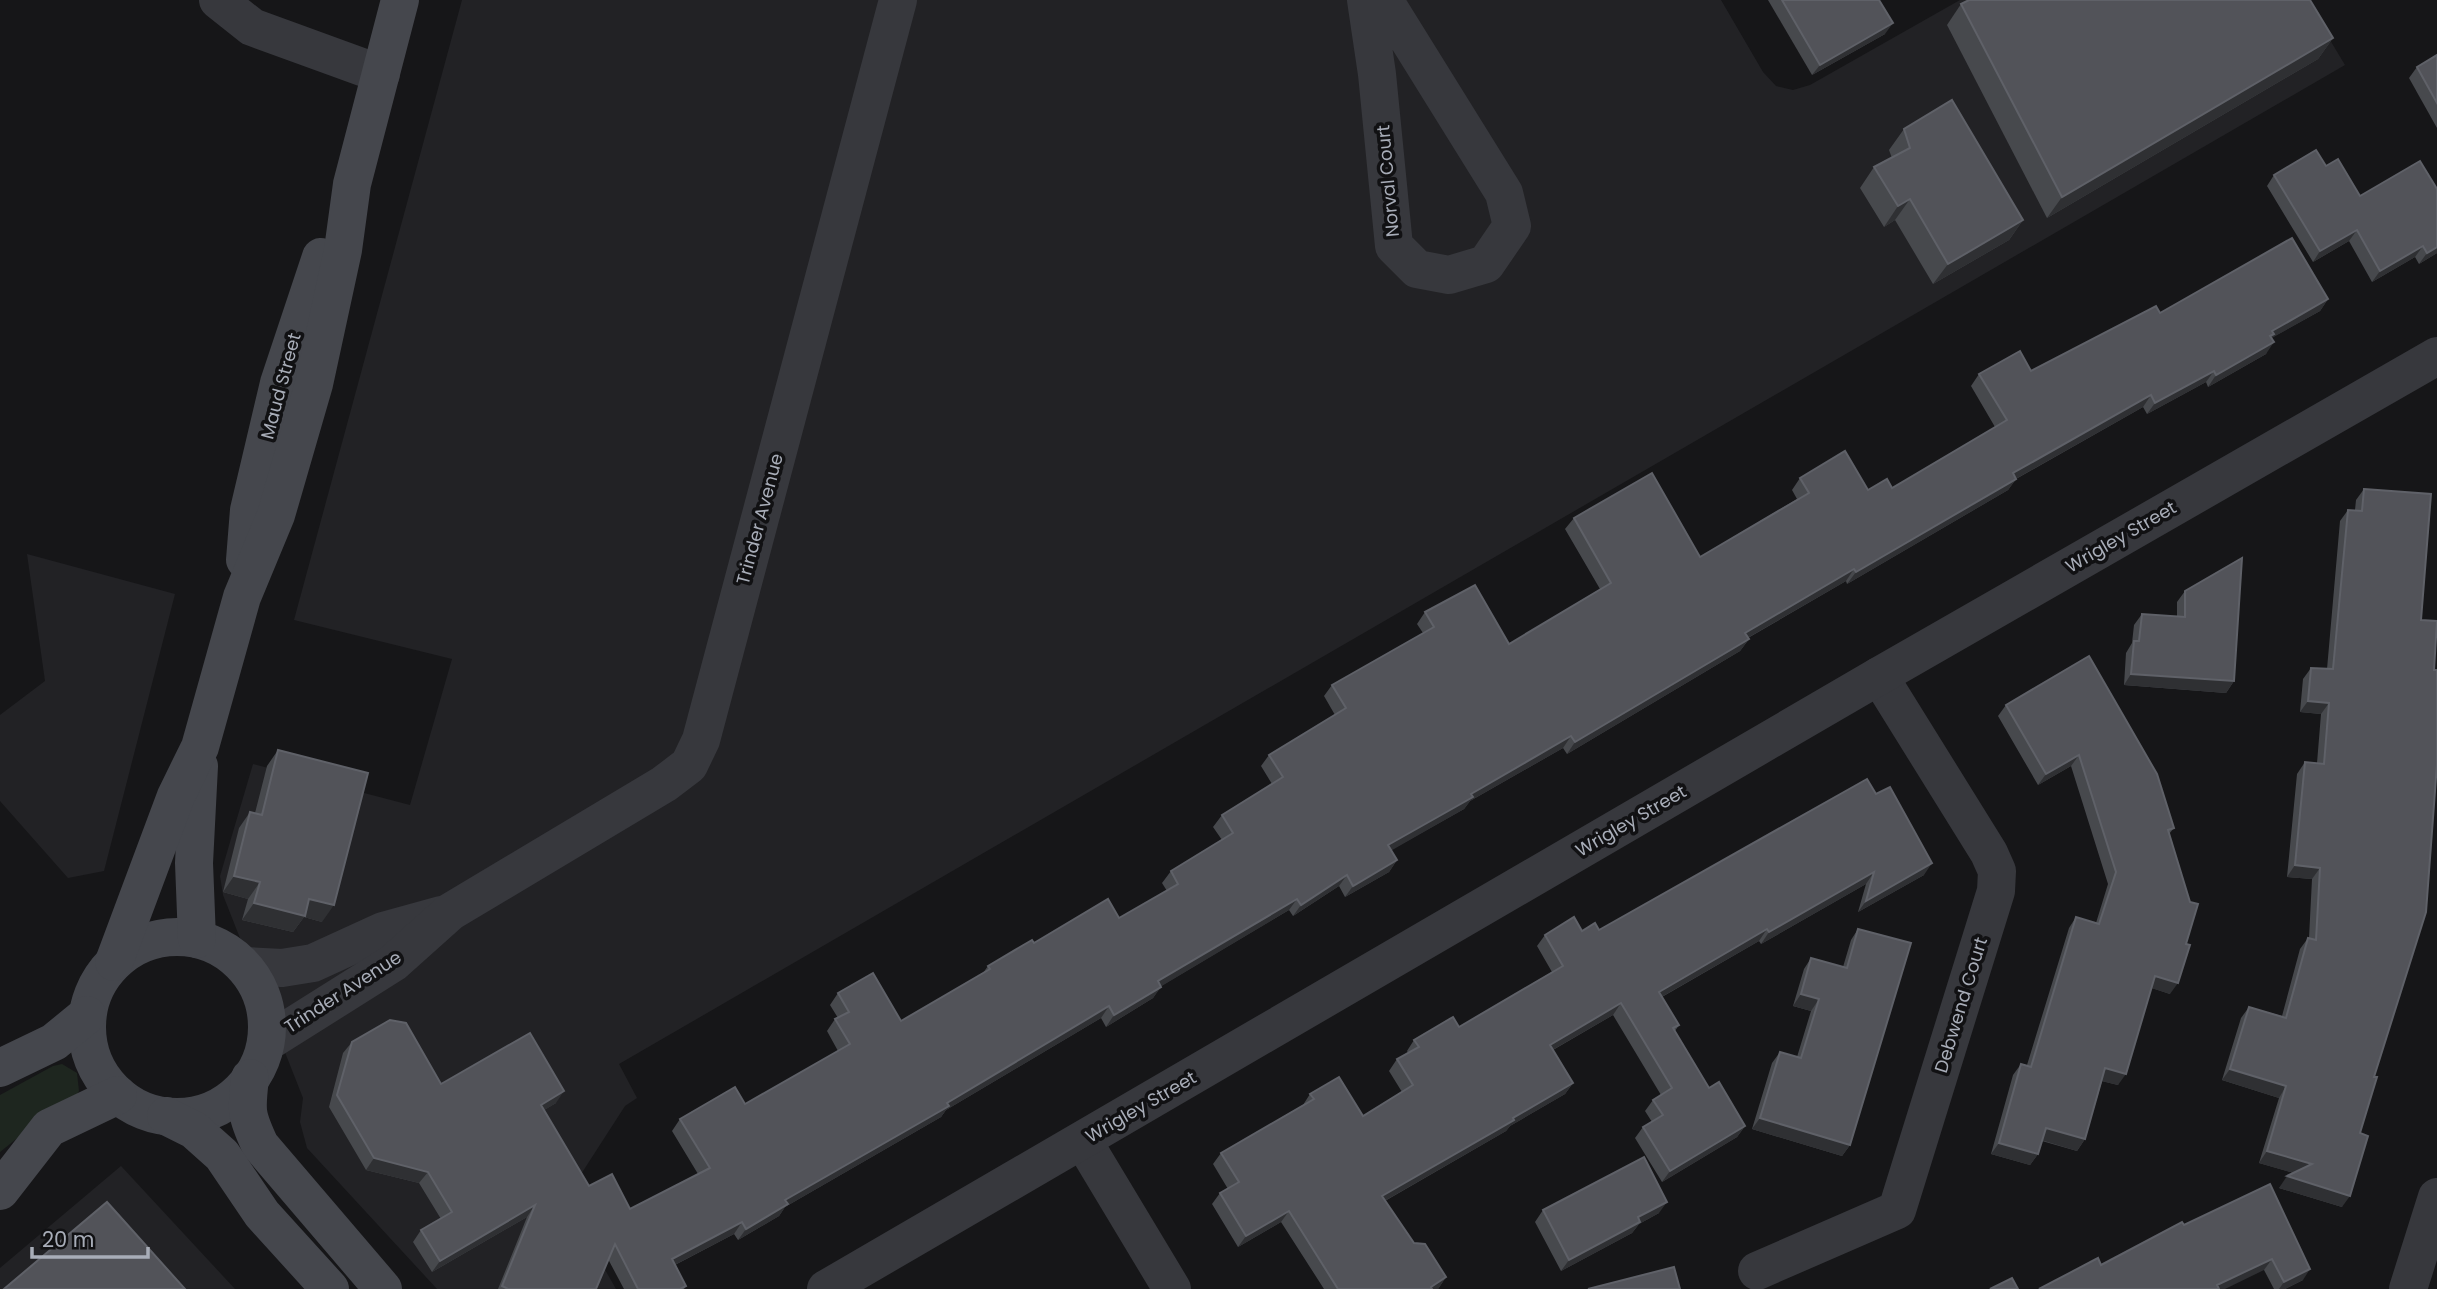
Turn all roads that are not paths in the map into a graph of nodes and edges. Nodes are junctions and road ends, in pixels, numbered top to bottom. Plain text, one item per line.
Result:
1 (218, 0) edge
2 (400, 0) edge
3 (898, 0) edge
4 (1366, 0) edge
5 (1384, 0) edge
6 (381, 74) junction
7 (2435, 361) edge
8 (1879, 676) junction
9 (200, 747) junction
10 (450, 912) junction
11 (197, 939) junction
12 (114, 962) junction
13 (244, 966) junction
14 (87, 1015) junction
15 (267, 1043) junction
16 (0, 1068) edge
17 (250, 1078) junction
18 (118, 1095) junction
19 (166, 1116) junction
20 (1083, 1141) junction
21 (0, 1191) edge
22 (2437, 1197) edge
23 (1757, 1271) dead end
24 (330, 1289) edge
25 (383, 1289) edge
26 (826, 1289) edge
27 (1172, 1289) edge
28 (2408, 1289) edge

1 - 6 street
2 - 6 main road, Maud Street
3 - 10 street, Trinder Avenue
4 - 5 street, Norval Court
6 - 9 main road, Maud Street
7 - 8 street, Wrigley Street
8 - 20 street, Wrigley Street
8 - 23 street, Debwend Court
9 - 11 main road, Maud Street
9 - 12 main road, Maud Street
10 - 13 street, Trinder Avenue
10 - 15 street, Trinder Avenue
11 - 12 main road
11 - 13 main road
12 - 14 main road
13 - 15 main road
14 - 16 main road
14 - 18 main road
15 - 17 main road
17 - 19 main road
17 - 25 main road
18 - 19 main road
18 - 21 main road
19 - 24 main road
20 - 26 street, Wrigley Street
20 - 27 street
22 - 28 street

